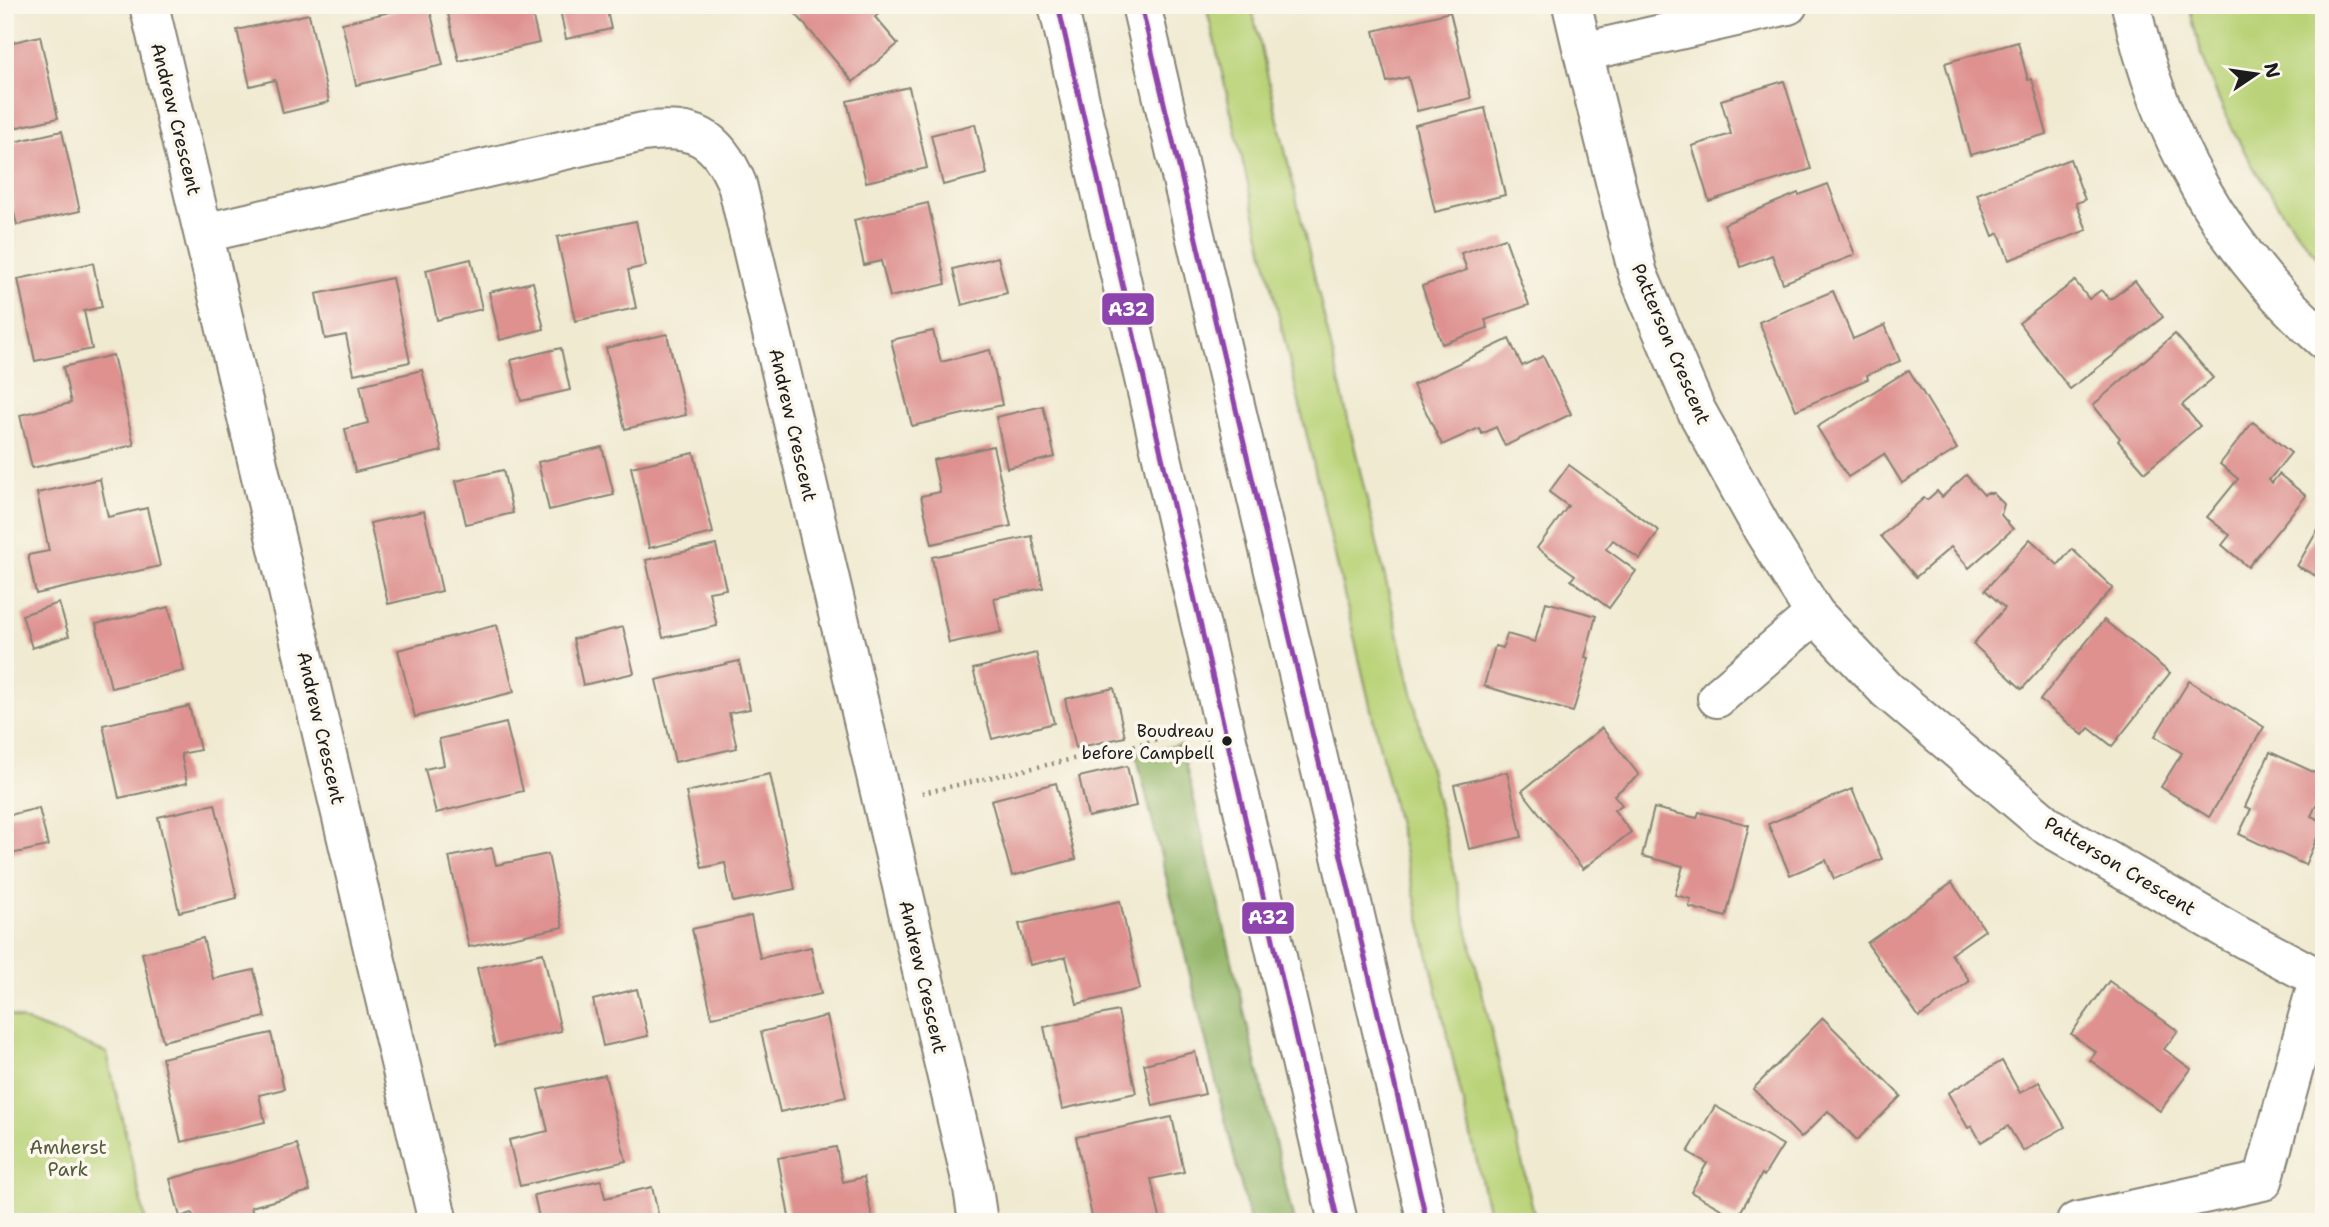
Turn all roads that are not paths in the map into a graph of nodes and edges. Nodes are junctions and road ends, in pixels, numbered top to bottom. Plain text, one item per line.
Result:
1 (149, 5) edge
2 (1059, 5) edge
3 (1141, 5) edge
4 (1572, 5) edge
5 (1787, 5) edge
6 (2131, 5) edge
7 (1583, 52) junction
8 (204, 233) junction
9 (2324, 340) edge
10 (1815, 614) junction
11 (1717, 698) dead end
12 (2321, 981) edge
13 (438, 1222) edge
14 (978, 1222) edge
15 (1338, 1222) edge
16 (1427, 1222) edge
17 (2076, 1222) edge

1 - 8 street, Andrew Crescent
2 - 15 street
3 - 16 street
4 - 7 street, Patterson Crescent
5 - 7 street
6 - 9 street
7 - 10 street, Patterson Crescent
8 - 13 street, Andrew Crescent
8 - 14 street, Andrew Crescent
10 - 11 street
10 - 12 street, Patterson Crescent
12 - 17 street, Patterson Crescent

